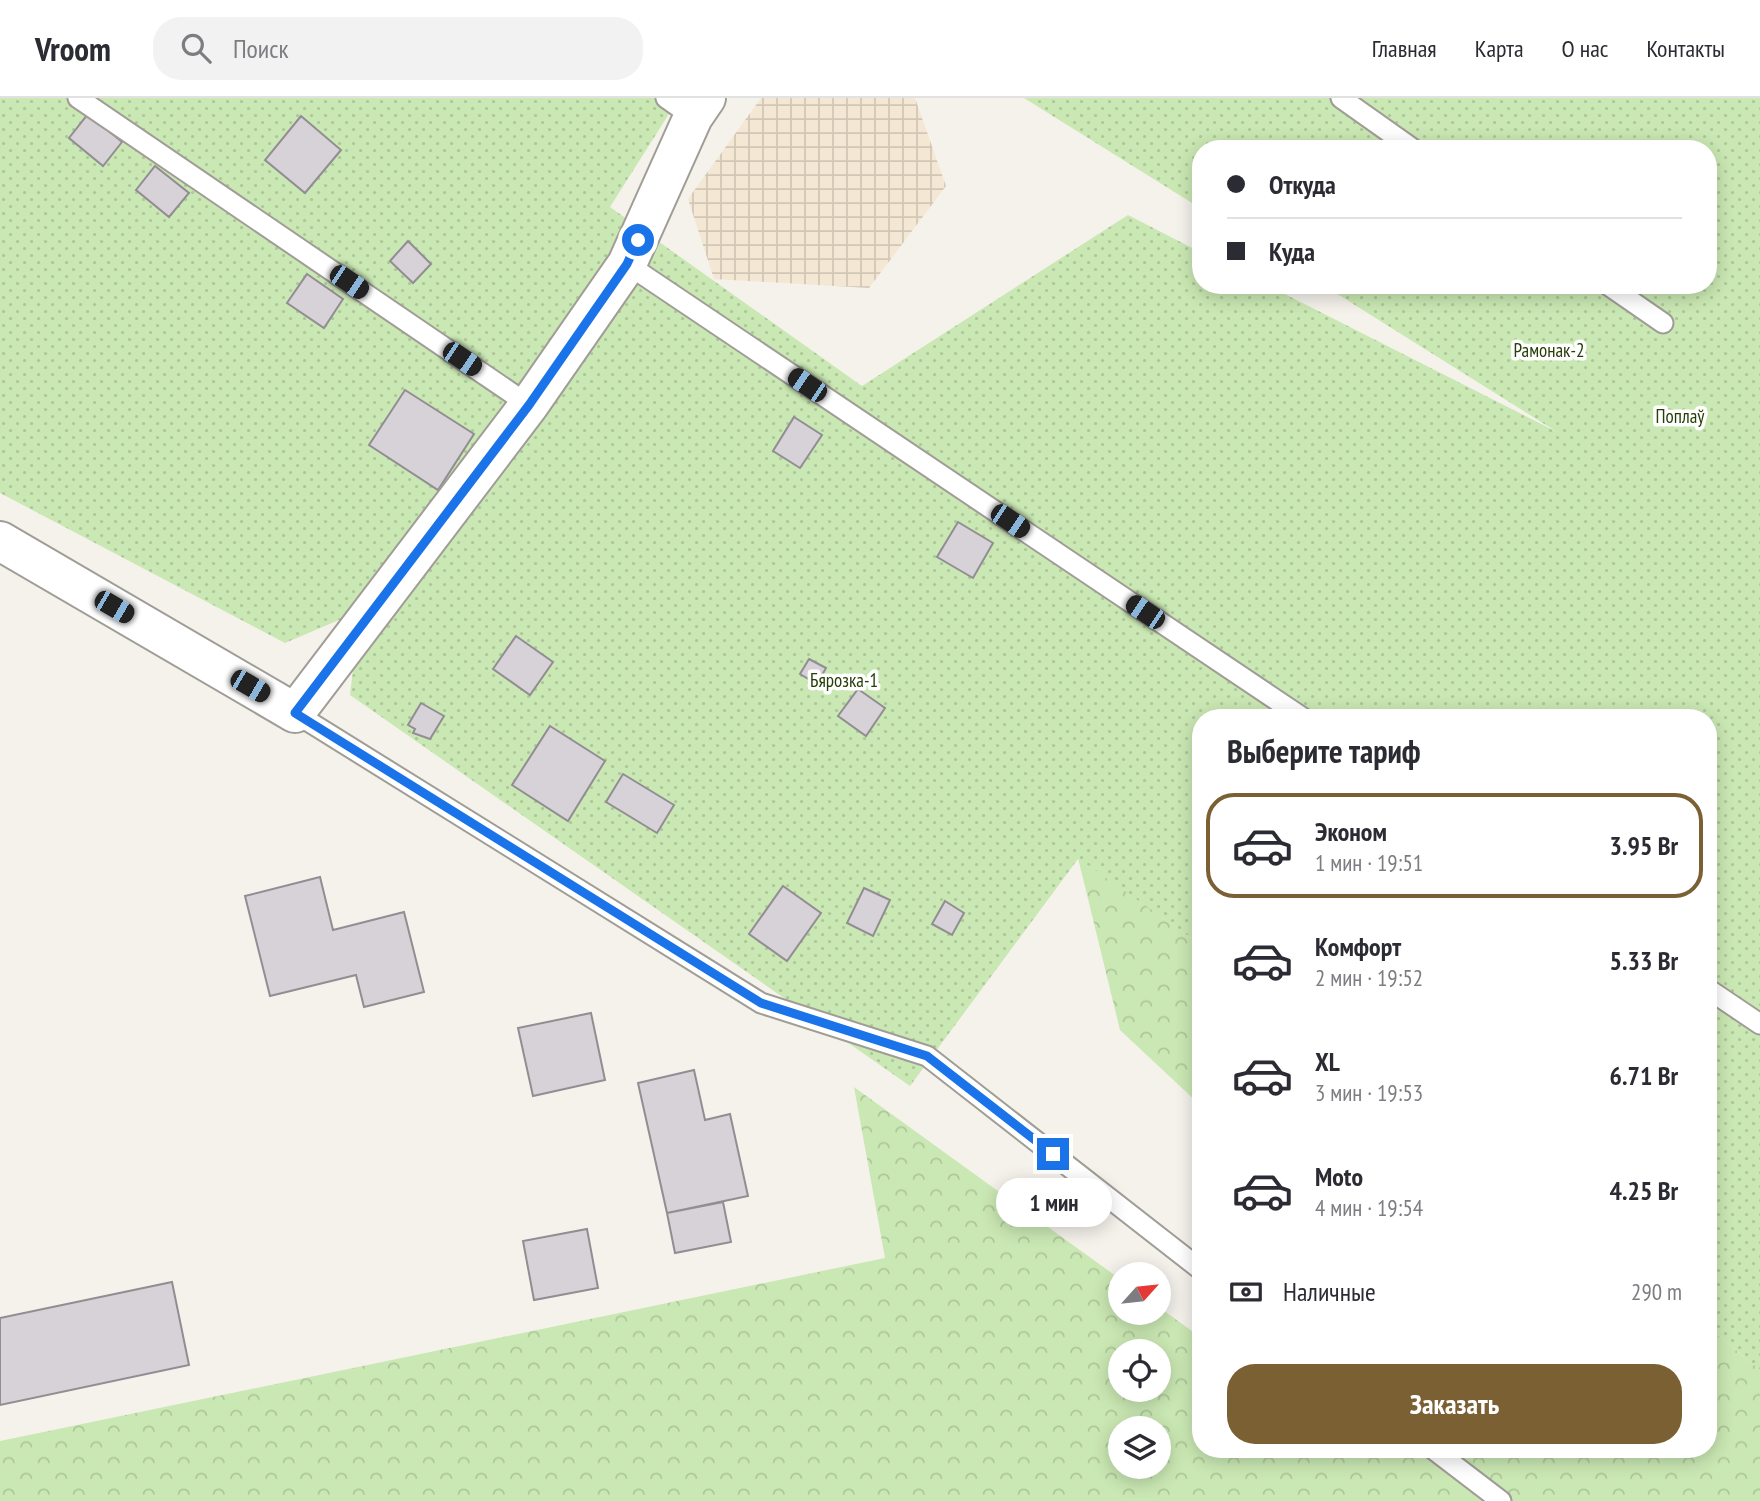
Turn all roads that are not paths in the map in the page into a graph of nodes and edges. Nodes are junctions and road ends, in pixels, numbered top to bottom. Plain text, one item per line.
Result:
1 (78, 98) edge
2 (1341, 98) edge
3 (688, 104) edge
4 (1400, 140) edge
5 (627, 264) junction
6 (1621, 294) edge
7 (1662, 323) dead end
8 (529, 405) junction
9 (0, 541) edge
10 (1290, 709) edge
11 (295, 713) junction
12 (1717, 995) edge
13 (1760, 1024) edge
14 (1192, 1263) edge
15 (1445, 1458) edge
16 (1501, 1501) edge

1 - 8 lane
2 - 4 lane
3 - 5 street
5 - 8 street
5 - 10 lane
6 - 7 lane
8 - 11 street
9 - 11 street
11 - 14 lane
12 - 13 lane
15 - 16 lane

